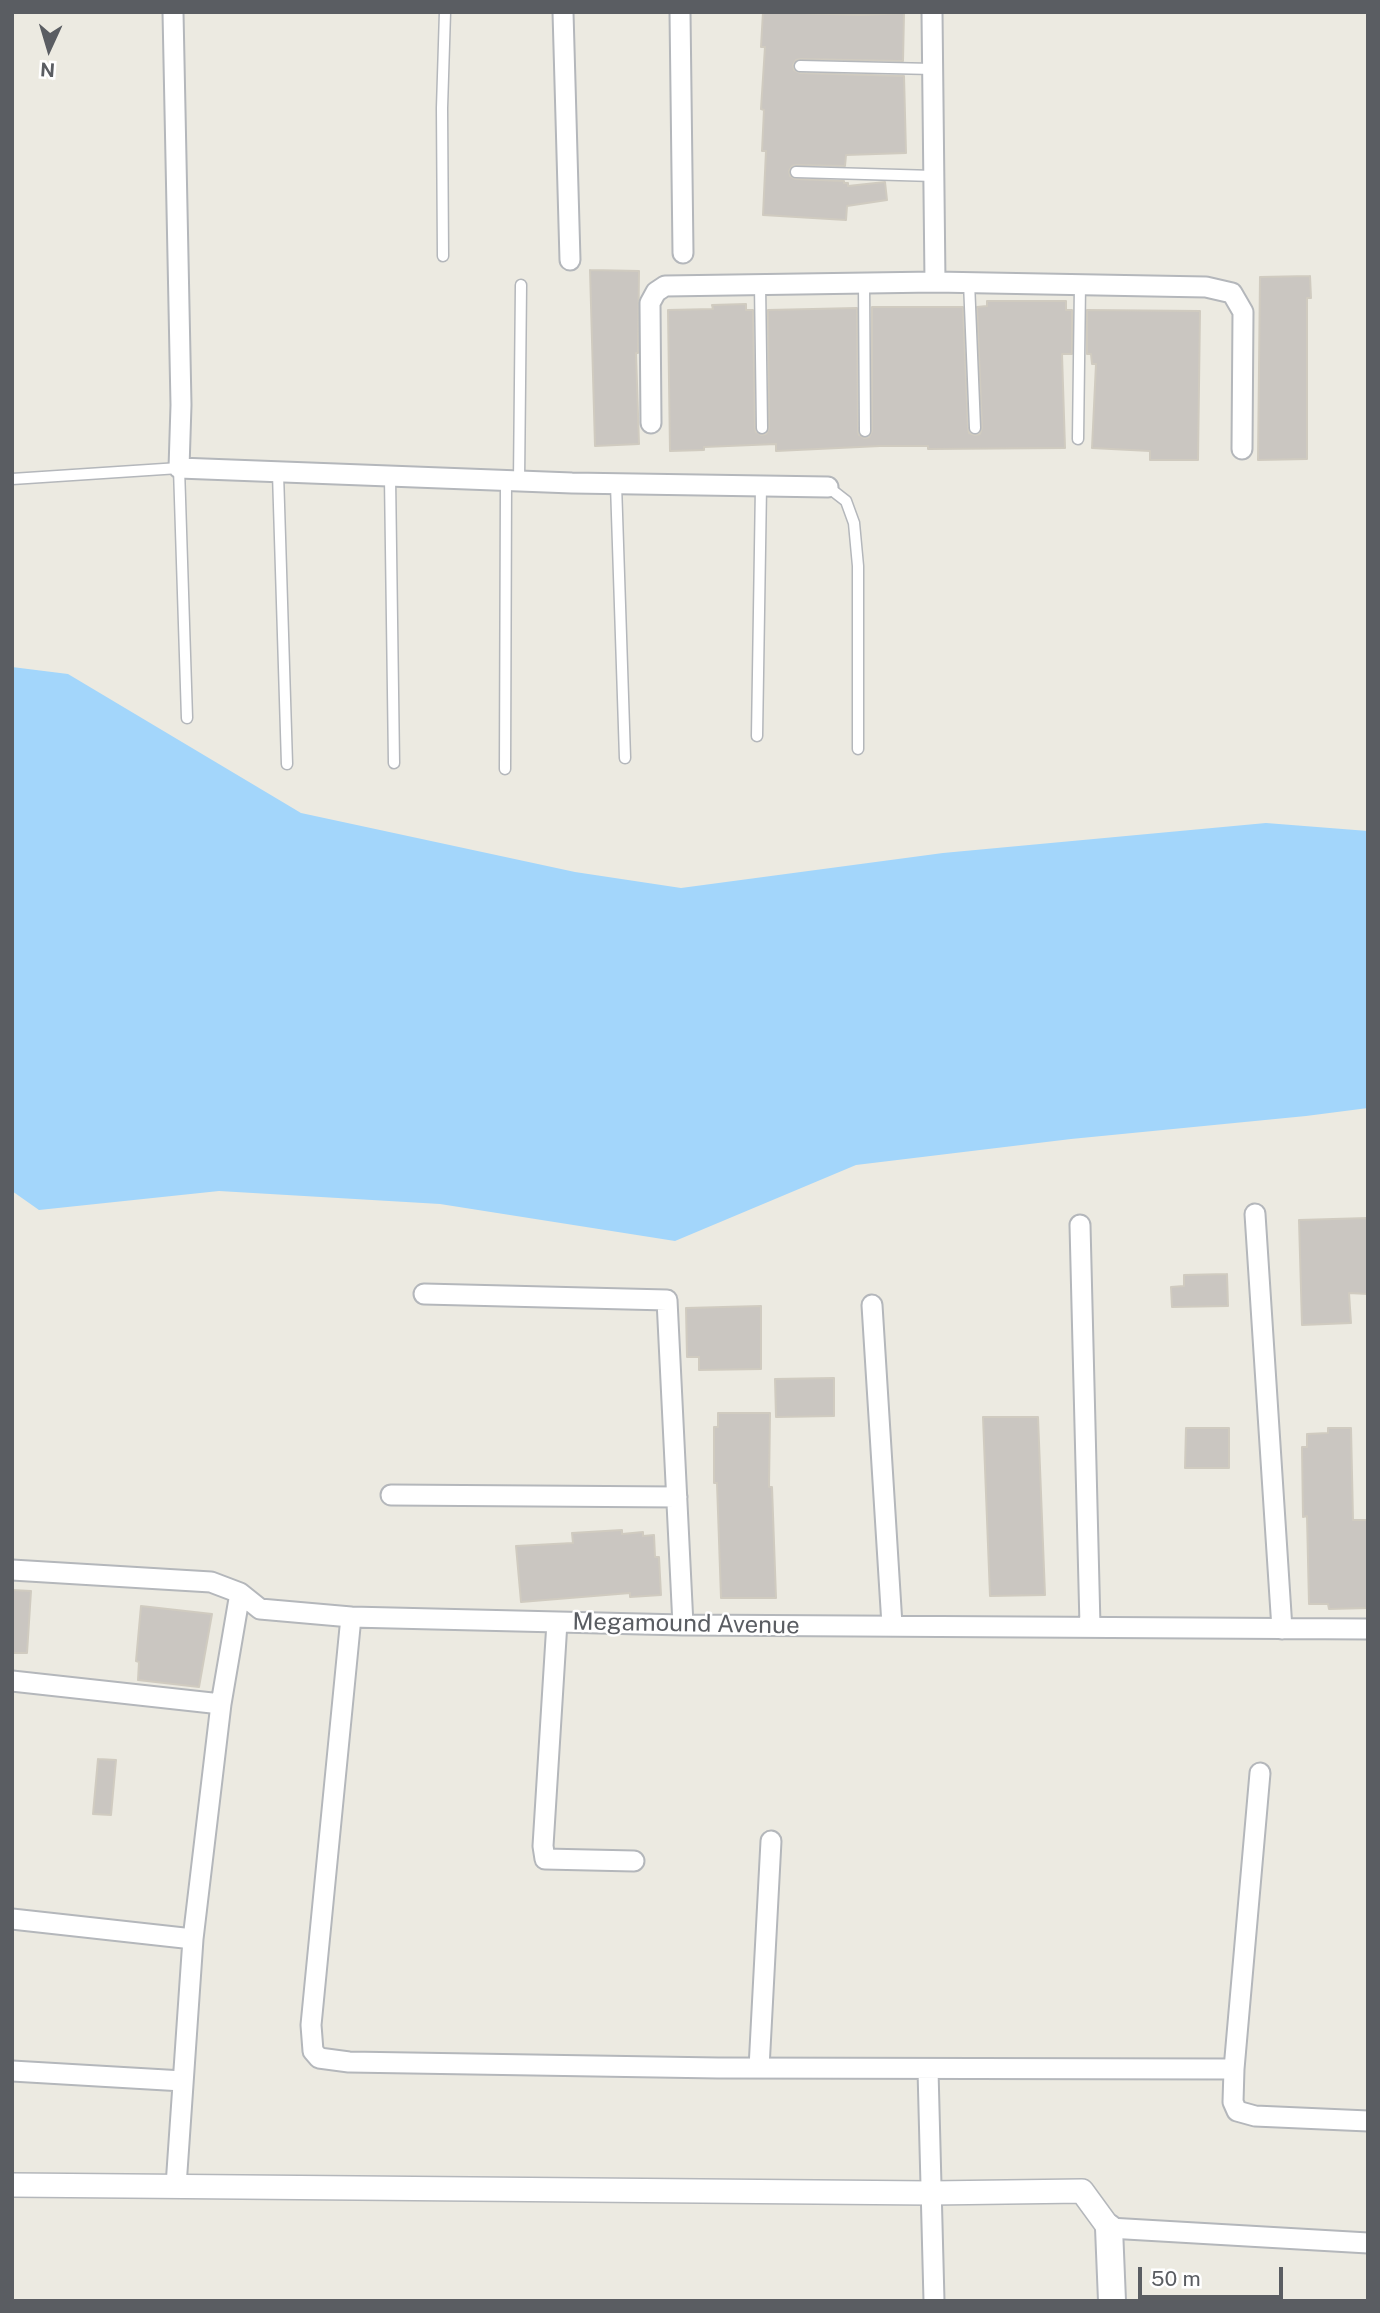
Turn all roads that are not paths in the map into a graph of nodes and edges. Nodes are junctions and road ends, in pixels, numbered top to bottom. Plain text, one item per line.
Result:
1 (173, 12) edge
2 (445, 12) edge
3 (564, 12) edge
4 (680, 12) edge
5 (932, 12) edge
6 (800, 66) dead end
7 (933, 69) junction
8 (796, 172) dead end
9 (934, 176) junction
10 (683, 253) dead end
11 (443, 256) dead end
12 (570, 260) dead end
13 (935, 282) junction
14 (969, 282) junction
15 (864, 283) junction
16 (760, 284) junction
17 (1080, 284) junction
18 (521, 285) dead end
19 (651, 423) dead end
20 (762, 428) dead end
21 (975, 429) dead end
22 (865, 431) dead end
23 (1078, 439) dead end
24 (1242, 449) dead end
25 (179, 468) junction
26 (278, 473) junction
27 (390, 477) junction
28 (12, 479) edge
29 (512, 481) junction
30 (616, 484) junction
31 (761, 486) junction
32 (828, 486) joint
33 (187, 718) dead end
34 (757, 736) dead end
35 (858, 750) dead end
36 (625, 758) dead end
37 (394, 763) dead end
38 (287, 764) dead end
39 (505, 769) dead end
40 (1255, 1214) dead end
41 (1080, 1225) dead end
42 (424, 1294) dead end
43 (872, 1305) dead end
44 (391, 1495) dead end
45 (677, 1497) junction
46 (12, 1570) edge
47 (240, 1593) junction
48 (351, 1618) junction
49 (557, 1622) junction
50 (683, 1625) junction
51 (892, 1625) junction
52 (1090, 1626) junction
53 (1282, 1629) junction
54 (1368, 1629) edge
55 (12, 1681) edge
56 (221, 1704) junction
57 (1260, 1773) dead end
58 (771, 1841) dead end
59 (635, 1861) dead end
60 (12, 1919) edge
61 (193, 1939) junction
62 (759, 2068) junction
63 (1234, 2069) junction
64 (928, 2070) junction
65 (12, 2071) edge
66 (183, 2081) junction
67 (1368, 2121) edge
68 (12, 2185) edge
69 (176, 2186) junction
70 (931, 2193) junction
71 (1109, 2228) junction
72 (1368, 2243) edge
73 (934, 2301) edge
74 (1112, 2301) edge

1 - 25 street
2 - 11 lane
3 - 12 street
4 - 10 street
5 - 7 street
6 - 7 lane
7 - 9 street
8 - 9 lane
9 - 13 street
13 - 14 street
13 - 15 street
14 - 17 street
14 - 21 lane
15 - 16 street
15 - 22 lane
16 - 19 street
16 - 20 lane
17 - 23 lane
17 - 24 street
18 - 29 lane
25 - 26 street
25 - 28 lane
25 - 33 lane
26 - 27 street
26 - 38 lane
27 - 29 street
27 - 37 lane
29 - 30 street
29 - 39 lane
30 - 31 street
30 - 36 lane
31 - 32 street
31 - 34 lane
32 - 35 lane
40 - 53 street
41 - 52 street
42 - 45 street
43 - 51 street
44 - 45 street
45 - 50 street
46 - 47 street, Megamound Avenue
47 - 48 street, Megamound Avenue
47 - 56 street
48 - 49 street, Megamound Avenue
48 - 62 street
49 - 50 street, Megamound Avenue
49 - 59 street
50 - 51 street, Megamound Avenue
51 - 52 street, Megamound Avenue
52 - 53 street, Megamound Avenue
53 - 54 street, Megamound Avenue
55 - 56 street
56 - 61 street
57 - 63 street
58 - 62 street
60 - 61 street
61 - 66 street
62 - 64 street
63 - 64 street
63 - 67 street
64 - 70 street
65 - 66 street
66 - 69 street
68 - 69 street
69 - 70 street
70 - 71 street
70 - 73 street
71 - 72 street
71 - 74 main road

